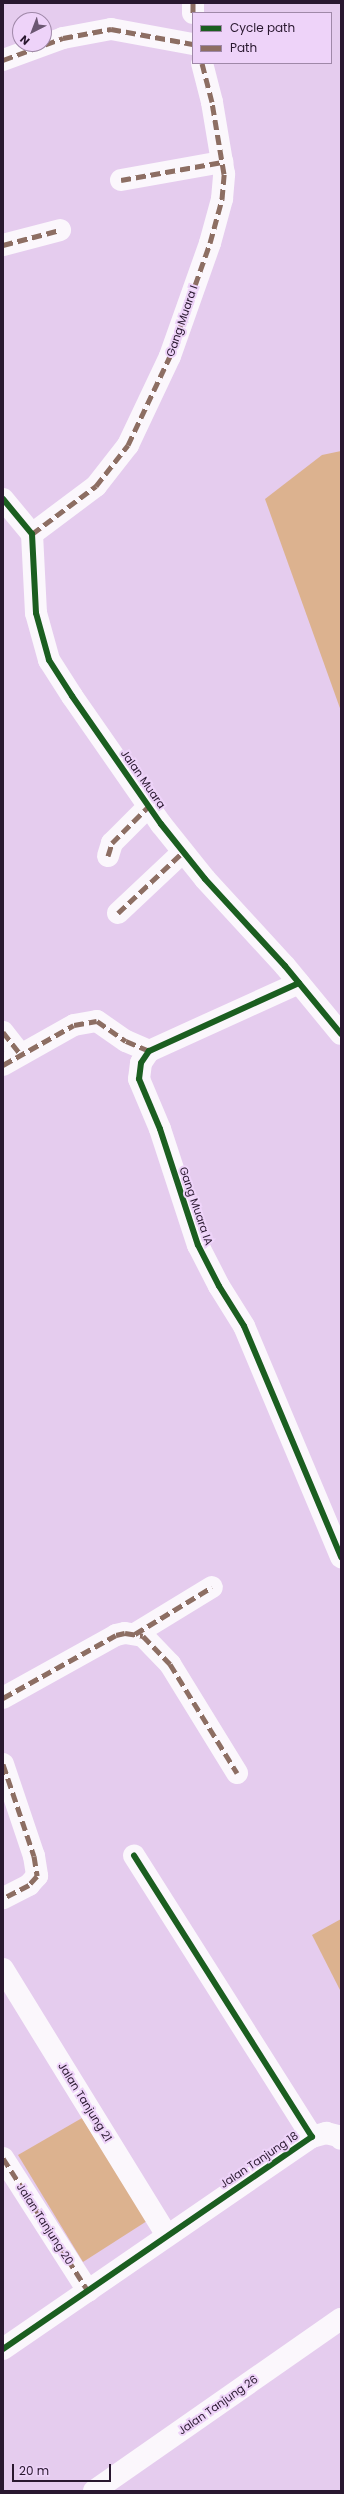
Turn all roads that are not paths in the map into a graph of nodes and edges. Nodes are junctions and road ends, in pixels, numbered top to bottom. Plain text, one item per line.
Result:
1 (192, 44) edge
2 (3, 60) edge
3 (202, 64) edge
4 (222, 162) junction
5 (121, 180) dead end
6 (60, 230) dead end
7 (3, 245) edge
8 (3, 499) edge
9 (32, 534) junction
10 (150, 806) junction
11 (183, 852) junction
12 (108, 856) dead end
13 (118, 913) dead end
14 (299, 983) junction
15 (3, 1032) edge
16 (341, 1034) edge
17 (149, 1051) junction
18 (11, 1060) edge
19 (341, 1557) edge
20 (212, 1587) dead end
21 (135, 1634) junction
22 (3, 1698) edge
23 (3, 1764) edge
24 (236, 1773) dead end
25 (134, 1855) dead end
26 (3, 1898) edge
27 (3, 1969) edge
28 (312, 2136) junction
29 (341, 2139) edge
30 (3, 2158) edge
31 (167, 2236) junction
32 (88, 2290) junction
33 (341, 2319) edge
34 (3, 2348) edge
35 (94, 2491) edge

1 - 2 street
3 - 4 street, Gang Muara I
4 - 5 street
4 - 9 street, Gang Muara I
6 - 7 street
8 - 9 street
9 - 10 street, Jalan Muara
10 - 11 street, Jalan Muara
10 - 12 street
11 - 13 street
11 - 14 street, Jalan Muara
14 - 16 street, Jalan Muara
14 - 17 street
15 - 18 street
17 - 18 street
17 - 19 street, Gang Muara IA
20 - 21 street
21 - 22 street
21 - 24 street
23 - 26 street
25 - 28 street, Jalan Tanjung 18
27 - 31 street, Jalan Tanjung 21
28 - 29 street
28 - 31 street, Jalan Tanjung 18
30 - 32 street, Jalan Tanjung 20
31 - 32 street, Jalan Tanjung 18
32 - 34 street, Jalan Tanjung 18
33 - 35 street, Jalan Tanjung 26

